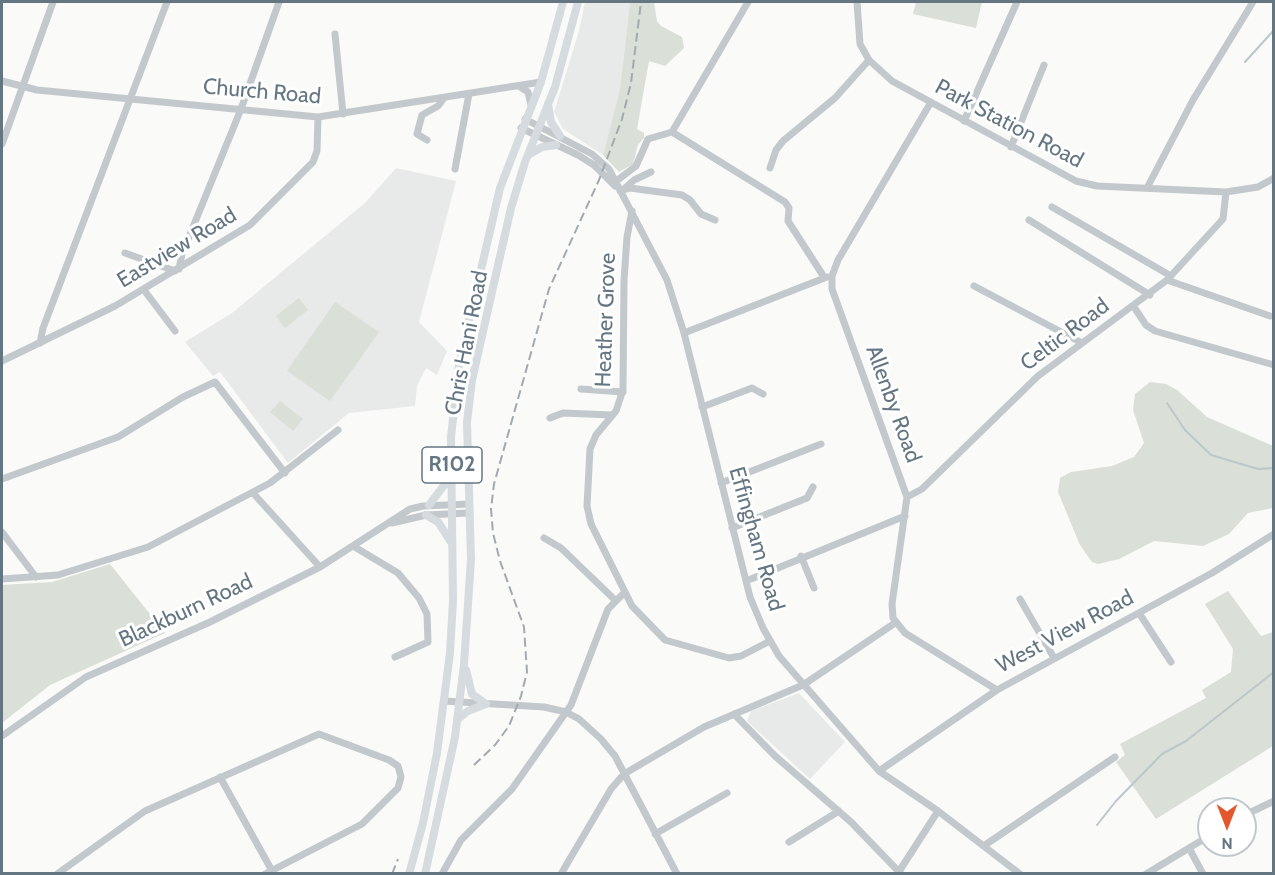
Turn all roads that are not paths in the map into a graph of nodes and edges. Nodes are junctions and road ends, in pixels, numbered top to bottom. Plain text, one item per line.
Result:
1 (53, 2) edge
2 (167, 2) edge
3 (279, 2) edge
4 (563, 2) edge
5 (578, 2) edge
6 (748, 2) edge
7 (857, 2) edge
8 (1017, 2) edge
9 (1253, 2) edge
10 (334, 34) dead end
11 (869, 60) junction
12 (1044, 65) dead end
13 (2, 81) edge
14 (541, 82) junction
15 (519, 86) junction
16 (21, 87) junction
17 (469, 94) junction
18 (444, 98) junction
19 (130, 99) junction
20 (931, 102) junction
21 (548, 103) junction
22 (531, 105) junction
23 (241, 109) junction
24 (343, 114) junction
25 (318, 117) junction
26 (525, 119) junction
27 (964, 121) junction
28 (539, 126) junction
29 (521, 128) junction
30 (672, 132) junction
31 (535, 135) junction
32 (427, 140) dead end
33 (558, 140) junction
34 (2, 144) edge
35 (1011, 147) junction
36 (528, 155) junction
37 (770, 168) dead end
38 (455, 169) dead end
39 (651, 172) dead end
40 (1274, 178) edge
41 (615, 182) junction
42 (1147, 188) junction
43 (622, 190) junction
44 (1226, 192) junction
45 (1052, 207) dead end
46 (632, 211) junction
47 (715, 220) dead end
48 (1029, 220) dead end
49 (125, 253) dead end
50 (177, 270) junction
51 (832, 276) junction
52 (824, 277) junction
53 (1169, 278) junction
54 (974, 286) dead end
55 (144, 290) junction
56 (1150, 295) junction
57 (1134, 307) junction
58 (1270, 316) dead end
59 (175, 331) dead end
60 (684, 333) junction
61 (40, 343) junction
62 (1082, 343) junction
63 (2, 361) edge
64 (1274, 365) edge
65 (581, 389) dead end
66 (623, 392) junction
67 (763, 394) dead end
68 (702, 407) junction
69 (612, 415) junction
70 (550, 418) dead end
71 (338, 430) dead end
72 (821, 444) dead end
73 (285, 473) junction
74 (452, 475) junction
75 (2, 479) edge
76 (721, 483) junction
77 (813, 487) dead end
78 (253, 493) junction
79 (907, 497) junction
80 (429, 505) junction
81 (452, 509) junction
82 (469, 509) junction
83 (426, 515) junction
84 (905, 516) junction
85 (389, 524) junction
86 (732, 528) junction
87 (2, 532) edge
88 (1274, 534) edge
89 (544, 538) dead end
90 (453, 545) junction
91 (353, 546) junction
92 (801, 556) junction
93 (320, 567) junction
94 (36, 577) junction
95 (2, 579) edge
96 (751, 579) dead end
97 (814, 588) dead end
98 (624, 593) junction
99 (1020, 599) dead end
100 (615, 600) junction
101 (1139, 613) junction
102 (895, 623) junction
103 (770, 641) junction
104 (395, 657) dead end
105 (1054, 658) junction
106 (1171, 662) dead end
107 (464, 664) junction
108 (803, 685) junction
109 (997, 690) junction
110 (444, 701) junction
111 (460, 702) junction
112 (486, 704) junction
113 (566, 712) junction
114 (734, 714) junction
115 (458, 719) junction
116 (2, 736) edge
117 (1115, 757) dead end
118 (879, 771) junction
119 (624, 774) junction
120 (220, 777) junction
121 (727, 793) dead end
122 (1273, 802) edge
123 (1257, 809) edge
124 (839, 811) junction
125 (938, 811) junction
126 (655, 834) junction
127 (789, 842) dead end
128 (1197, 843) edge
129 (985, 845) junction
130 (1189, 848) junction
131 (268, 871) edge
132 (675, 872) edge
133 (900, 872) edge
134 (57, 873) edge
135 (409, 873) edge
136 (425, 873) edge
137 (442, 873) edge
138 (561, 873) edge
139 (1020, 873) edge
140 (1146, 873) edge
141 (1203, 873) edge

1 - 16 street
2 - 19 street
3 - 23 street
4 - 14 main road, Chris Hani Road / R102
5 - 21 main road, Chris Hani Road / R102
6 - 30 street
7 - 11 street, Park Station Road
8 - 27 street
9 - 42 street
10 - 24 street
11 - 20 street, Park Station Road
11 - 37 street
12 - 35 street
13 - 16 street, Church Road
14 - 15 street, Church Road
14 - 22 main road, Chris Hani Road / R102
15 - 17 street, Church Road
15 - 22 street
16 - 19 street, Church Road
16 - 34 street
17 - 18 street, Church Road
17 - 38 street
18 - 24 street, Church Road
18 - 32 street
19 - 23 street, Church Road
19 - 61 street
20 - 27 street, Park Station Road
20 - 51 street
21 - 28 main road, Chris Hani Road / R102
21 - 33 main road
22 - 26 main road, Chris Hani Road / R102
23 - 25 street, Church Road
23 - 50 street
24 - 25 street, Church Road
25 - 50 street, Eastview Road
26 - 28 street, Effingham Road
26 - 29 main road, Chris Hani Road / R102
27 - 35 street, Park Station Road
28 - 31 main road, Chris Hani Road / R102
28 - 33 street, Effingham Road
29 - 31 street, Effingham Road
29 - 74 main road, Chris Hani Road / R102
30 - 41 street
30 - 52 street
31 - 33 street, Effingham Road
31 - 36 main road, Chris Hani Road / R102
33 - 36 main road
33 - 41 street, Effingham Road
35 - 42 street, Park Station Road
36 - 82 main road, Chris Hani Road / R102
39 - 43 street
40 - 44 street, Park Station Road
41 - 43 street, Effingham Road
42 - 44 street, Park Station Road
43 - 46 street, Effingham Road
43 - 47 street
44 - 53 street, Celtic Road
45 - 53 street
46 - 60 street, Effingham Road
46 - 66 street, Heather Grove
48 - 56 street
49 - 50 street
50 - 55 street, Eastview Road
51 - 52 street
51 - 79 street, Allenby Road
52 - 60 street
53 - 56 street, Celtic Road
53 - 58 street
54 - 62 street
55 - 59 street
55 - 61 street, Eastview Road
56 - 57 street, Celtic Road
57 - 62 street, Celtic Road
57 - 64 street
60 - 68 street, Effingham Road
61 - 63 street, Eastview Road
62 - 79 street, Celtic Road
65 - 66 street
66 - 69 street, Heather Grove
67 - 68 street
68 - 76 street, Effingham Road
69 - 70 street
69 - 98 street, Heather Grove
71 - 73 street
72 - 76 street
73 - 75 street
73 - 78 street
74 - 80 main road
74 - 81 main road, Chris Hani Road / R102
76 - 86 street, Effingham Road
77 - 86 street
78 - 93 street
78 - 94 street
79 - 84 street, Allenby Road
80 - 81 street, Blackburn Road
80 - 85 street, Blackburn Road
81 - 82 street, Blackburn Road
81 - 83 street, Blackburn Road
81 - 90 main road, Chris Hani Road / R102
82 - 107 main road, Chris Hani Road / R102
83 - 85 street, Blackburn Road
83 - 90 main road
84 - 92 street
84 - 102 street, Allenby Road
85 - 91 street, Blackburn Road
86 - 103 street, Effingham Road
87 - 94 street
88 - 101 street, West View Road
89 - 100 street
90 - 110 main road, Chris Hani Road / R102
91 - 93 street, Blackburn Road
91 - 104 street
92 - 96 street
92 - 97 street
93 - 116 street, Blackburn Road
94 - 95 street
98 - 100 street
98 - 103 street, Heather Grove
99 - 105 street
100 - 113 street
101 - 105 street, West View Road
101 - 106 street
102 - 108 street
102 - 109 street
103 - 108 street, Effingham Road
105 - 109 street, West View Road
107 - 111 main road, Chris Hani Road / R102
107 - 112 main road
108 - 114 street
108 - 118 street, Effingham Road
109 - 118 street, West View Road
110 - 111 street
110 - 135 main road, Chris Hani Road / R102
111 - 112 street
111 - 115 main road, Chris Hani Road / R102
112 - 113 street
112 - 115 main road
113 - 119 street
113 - 137 street
114 - 119 street
114 - 124 street
115 - 136 main road, Chris Hani Road / R102
117 - 129 street
118 - 125 street, Effingham Road
119 - 126 street
119 - 138 street
120 - 131 street
120 - 131 street
120 - 134 street
121 - 126 street
122 - 123 street
124 - 127 street
124 - 133 street
125 - 129 street, Effingham Road
125 - 133 street
126 - 132 street
128 - 130 street
129 - 139 street, Effingham Road
130 - 140 street
130 - 141 street

